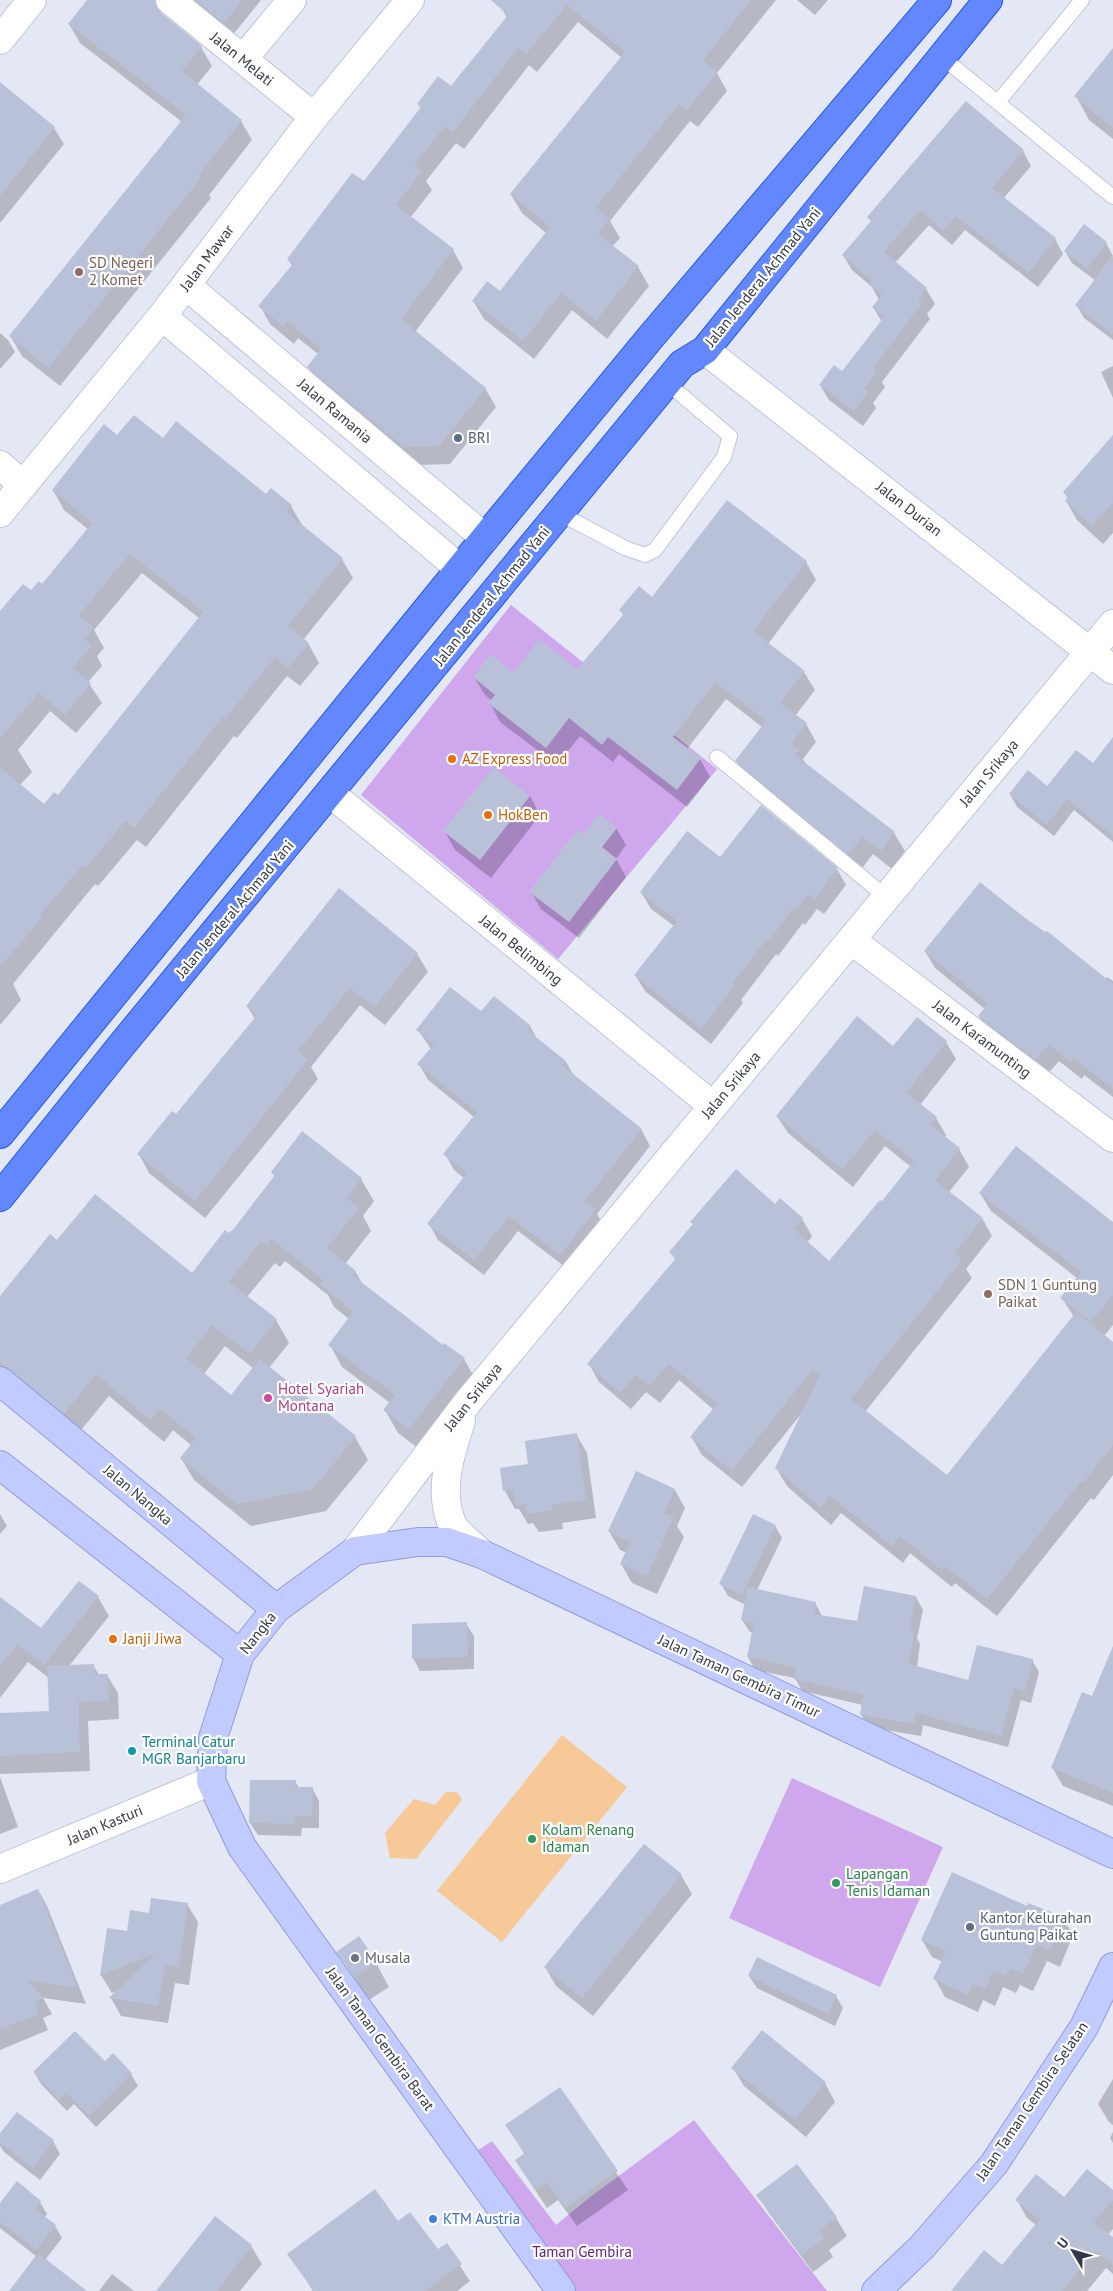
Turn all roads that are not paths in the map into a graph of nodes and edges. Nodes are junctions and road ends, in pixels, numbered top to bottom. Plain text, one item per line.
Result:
1 (32, 0) edge
2 (170, 0) edge
3 (292, 0) edge
4 (410, 0) edge
5 (937, 0) edge
6 (988, 0) edge
7 (1082, 0) edge
8 (912, 30) junction
9 (0, 40) edge
10 (942, 57) junction
11 (243, 60) junction
12 (998, 102) junction
13 (314, 118) junction
14 (1113, 197) edge
15 (186, 285) junction
16 (162, 316) junction
17 (650, 338) junction
18 (684, 366) junction
19 (0, 465) edge
20 (23, 485) junction
21 (0, 513) edge
22 (559, 513) junction
23 (484, 538) junction
24 (460, 569) junction
25 (1113, 624) edge
26 (1090, 652) junction
27 (1113, 670) edge
28 (717, 757) dead end
29 (330, 793) junction
30 (886, 897) junction
31 (851, 940) junction
32 (713, 1106) junction
33 (0, 1134) edge
34 (1113, 1138) edge
35 (0, 1197) edge
36 (0, 1381) edge
37 (467, 1403) junction
38 (0, 1465) edge
39 (355, 1551) junction
40 (482, 1554) junction
41 (276, 1609) junction
42 (240, 1654) junction
43 (211, 1781) junction
44 (1113, 1854) edge
45 (0, 1868) edge
46 (1113, 1967) edge
47 (561, 2291) edge
48 (876, 2291) edge

1 - 9 street
2 - 11 street, Jalan Melati
3 - 11 street
4 - 13 street, Jalan Mawar
5 - 8 highway
6 - 10 highway, Jalan Jenderal Achmad Yani
7 - 12 lane
8 - 10 highway
8 - 17 highway
10 - 12 lane
10 - 18 highway, Jalan Jenderal Achmad Yani
11 - 13 street, Jalan Melati
12 - 14 lane
13 - 15 street, Jalan Mawar
15 - 16 street, Jalan Mawar
15 - 23 street, Jalan Ramania
16 - 20 street, Jalan Mawar
16 - 24 street
17 - 18 highway
17 - 23 highway
18 - 22 highway, Jalan Jenderal Achmad Yani
18 - 22 lane
18 - 26 street, Jalan Durian
19 - 20 street
20 - 21 street, Jalan Mawar
22 - 29 highway, Jalan Jenderal Achmad Yani
23 - 24 highway
24 - 33 highway
25 - 26 street, Jalan Srikaya
26 - 27 street, Jalan Durian
26 - 30 street, Jalan Srikaya
28 - 30 lane
29 - 32 street, Jalan Belimbing
29 - 35 highway, Jalan Jenderal Achmad Yani
30 - 31 street, Jalan Srikaya
31 - 32 street, Jalan Srikaya
31 - 34 street, Jalan Karamunting
32 - 37 street, Jalan Srikaya
36 - 41 street, Jalan Nangka
37 - 39 street, Jalan Srikaya
37 - 40 street
38 - 42 street
39 - 40 street, Jalan Taman Gembira Timur
39 - 41 street, Nangka
40 - 44 street, Jalan Taman Gembira Timur
41 - 42 street, Nangka
42 - 43 street, Nangka
43 - 45 street, Jalan Kasturi
43 - 47 street, Jalan Taman Gembira Barat
46 - 48 street, Jalan Taman Gembira Selatan

